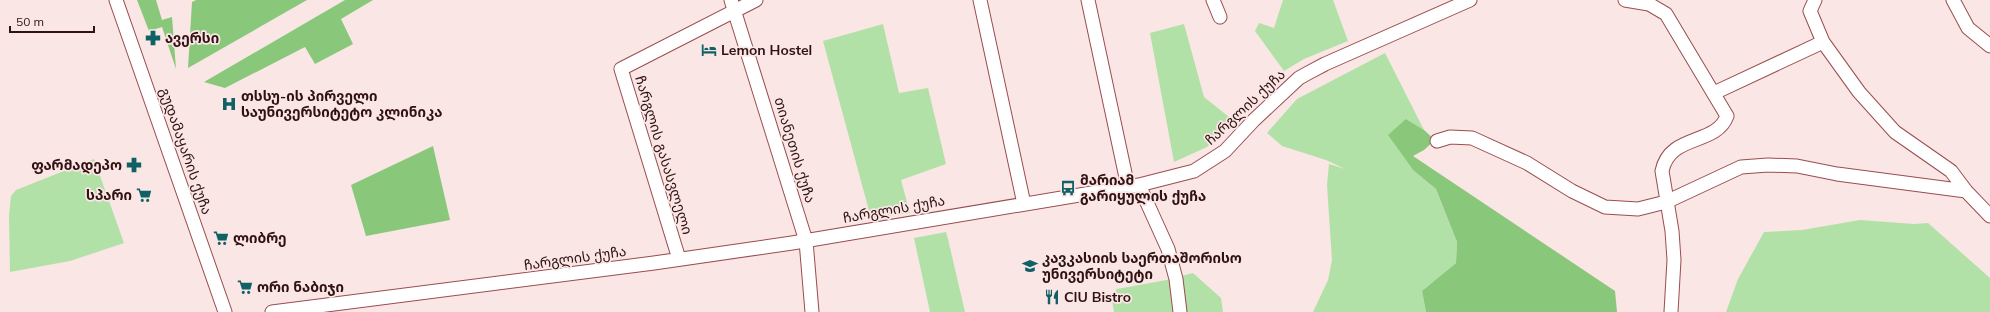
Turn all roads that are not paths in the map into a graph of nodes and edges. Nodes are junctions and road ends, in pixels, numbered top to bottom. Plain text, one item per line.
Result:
1 (116, 0) edge
2 (756, 0) edge
3 (980, 0) edge
4 (1088, 0) edge
5 (1213, 0) edge
6 (1470, 0) edge
7 (1625, 0) edge
8 (1815, 0) edge
9 (1953, 0) edge
10 (1652, 2) edge
11 (733, 6) edge
12 (1220, 16) dead end
13 (1823, 42) junction
14 (1990, 46) edge
15 (1714, 93) junction
16 (1437, 140) dead end
17 (1134, 186) junction
18 (1966, 191) junction
19 (1666, 202) junction
20 (1024, 204) junction
21 (1990, 216) edge
22 (806, 241) junction
23 (679, 259) junction
24 (225, 312) edge
25 (272, 312) edge
26 (812, 312) edge
27 (1180, 312) edge
28 (1671, 312) edge

1 - 24 street, გუდამაყარის ქუჩა
2 - 11 street, ჩარგლის გასასვლელი
3 - 20 street
4 - 17 street
5 - 12 street
6 - 17 street, ჩარგლის ქუჩა
7 - 10 street
8 - 13 street
9 - 14 street
10 - 15 street
11 - 22 street, თიანეთის ქუჩა
11 - 23 street, ჩარგლის გასასვლელი
13 - 15 street
13 - 18 street
15 - 19 street
16 - 19 street
17 - 20 street, ჩარგლის ქუჩა
17 - 27 street
18 - 19 street
18 - 21 street
19 - 28 street
20 - 22 street, ჩარგლის ქუჩა
22 - 23 street, ჩარგლის ქუჩა
22 - 26 street, თიანეთის ქუჩა
23 - 25 street, ჩარგლის ქუჩა

